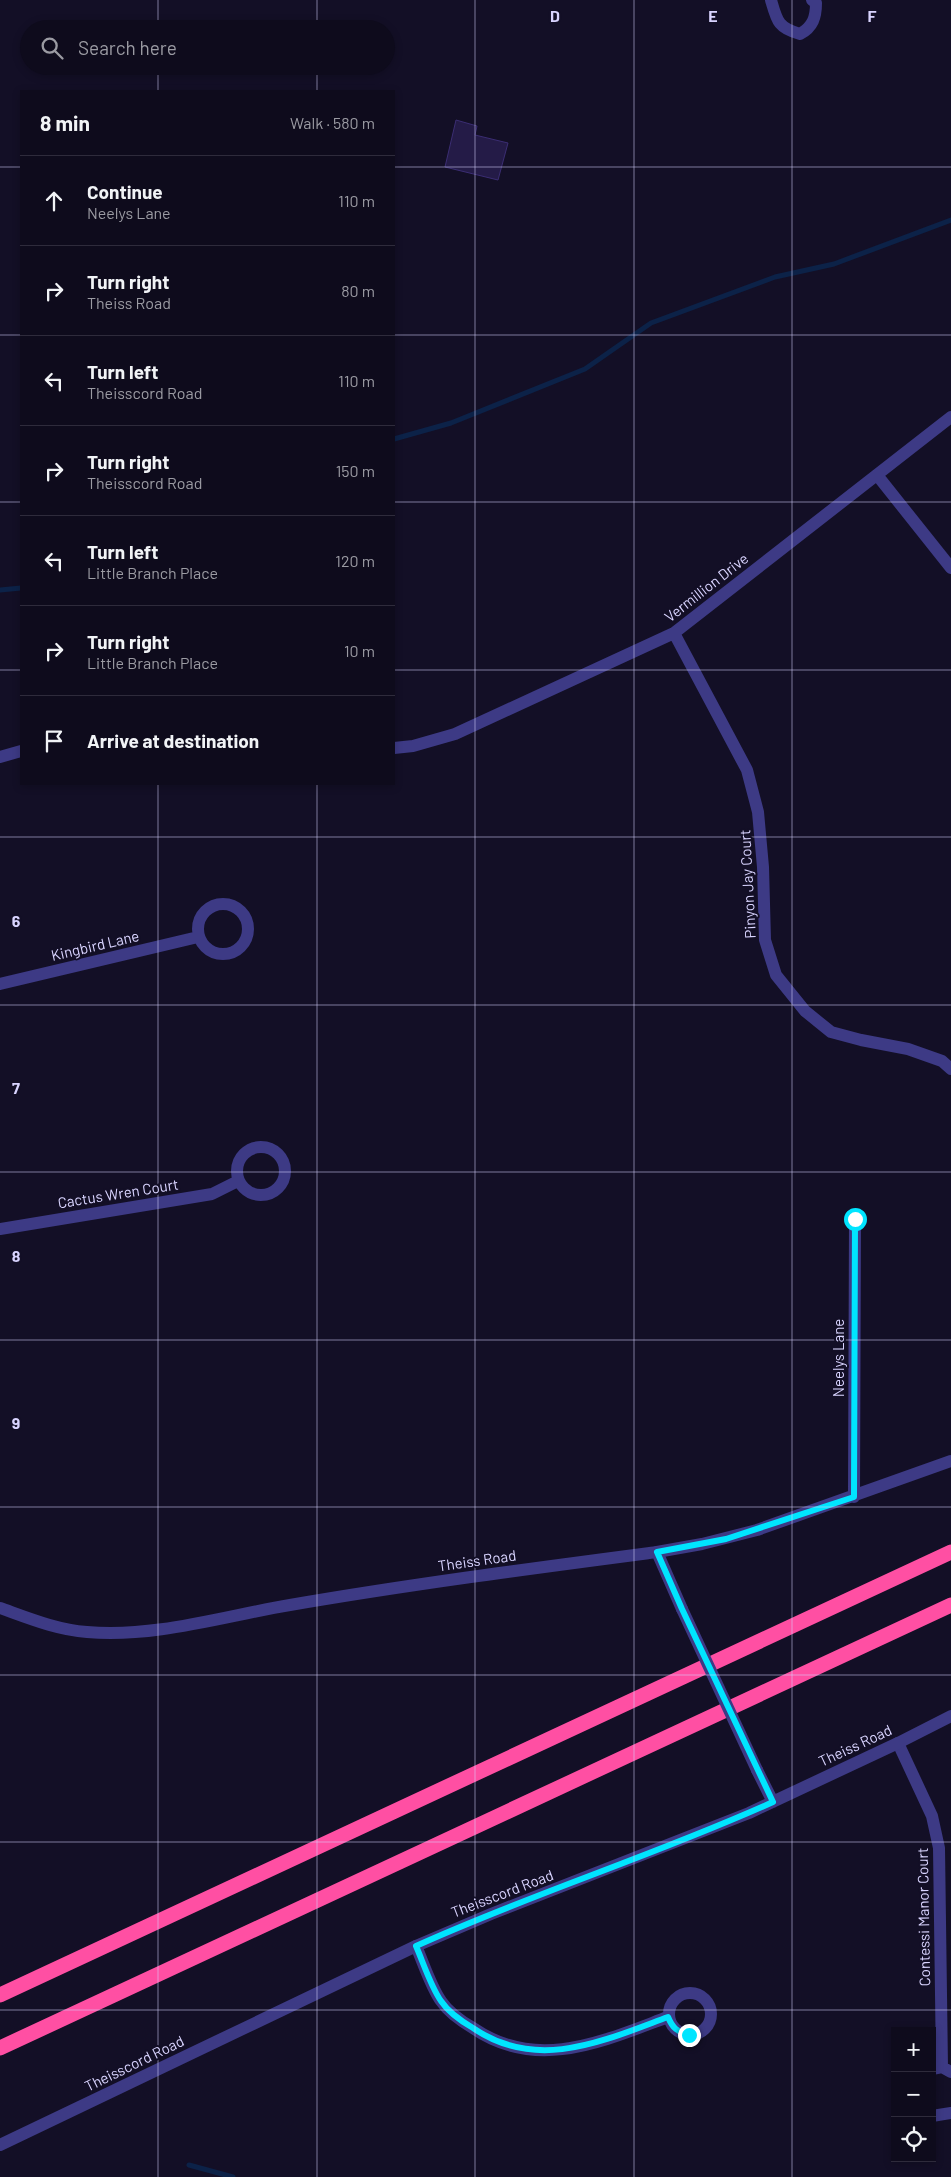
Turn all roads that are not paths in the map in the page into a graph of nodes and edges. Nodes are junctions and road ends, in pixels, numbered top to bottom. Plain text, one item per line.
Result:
1 (771, 0) edge
2 (812, 0) edge
3 (951, 417) edge
4 (877, 475) junction
5 (951, 568) edge
6 (674, 633) junction
7 (395, 748) edge
8 (20, 751) edge
9 (0, 758) edge
10 (198, 937) junction
11 (0, 984) edge
12 (951, 1069) edge
13 (238, 1181) dead end
14 (855, 1219) dead end
15 (0, 1229) edge
16 (951, 1461) edge
17 (854, 1497) junction
18 (657, 1552) junction
19 (951, 1552) edge
20 (951, 1605) edge
21 (0, 1608) edge
22 (951, 1716) edge
23 (898, 1743) junction
24 (773, 1802) junction
25 (416, 1946) junction
26 (0, 1994) edge
27 (668, 2017) dead end
28 (0, 2048) edge
29 (942, 2070) edge
30 (951, 2113) edge
31 (936, 2115) edge
32 (0, 2145) edge

1 - 2 street
3 - 4 street, Vermillion Drive
4 - 5 street
4 - 6 street, Vermillion Drive
6 - 7 street, Vermillion Drive
6 - 12 street, Pinyon Jay Court
8 - 9 street
10 - 10 street
10 - 11 street, Kingbird Lane
13 - 15 street, Cactus Wren Court
14 - 17 street, Neelys Lane
16 - 17 street, Theiss Road
17 - 18 street, Theiss Road
18 - 21 street, Theiss Road
18 - 24 street, bridge
19 - 26 highway
20 - 28 highway
22 - 23 street, Theiss Road
23 - 24 street, Theiss Road
23 - 29 street, Contessi Manor Court
24 - 25 street, Theisscord Road
25 - 27 street
25 - 32 street, Theisscord Road
30 - 31 street

